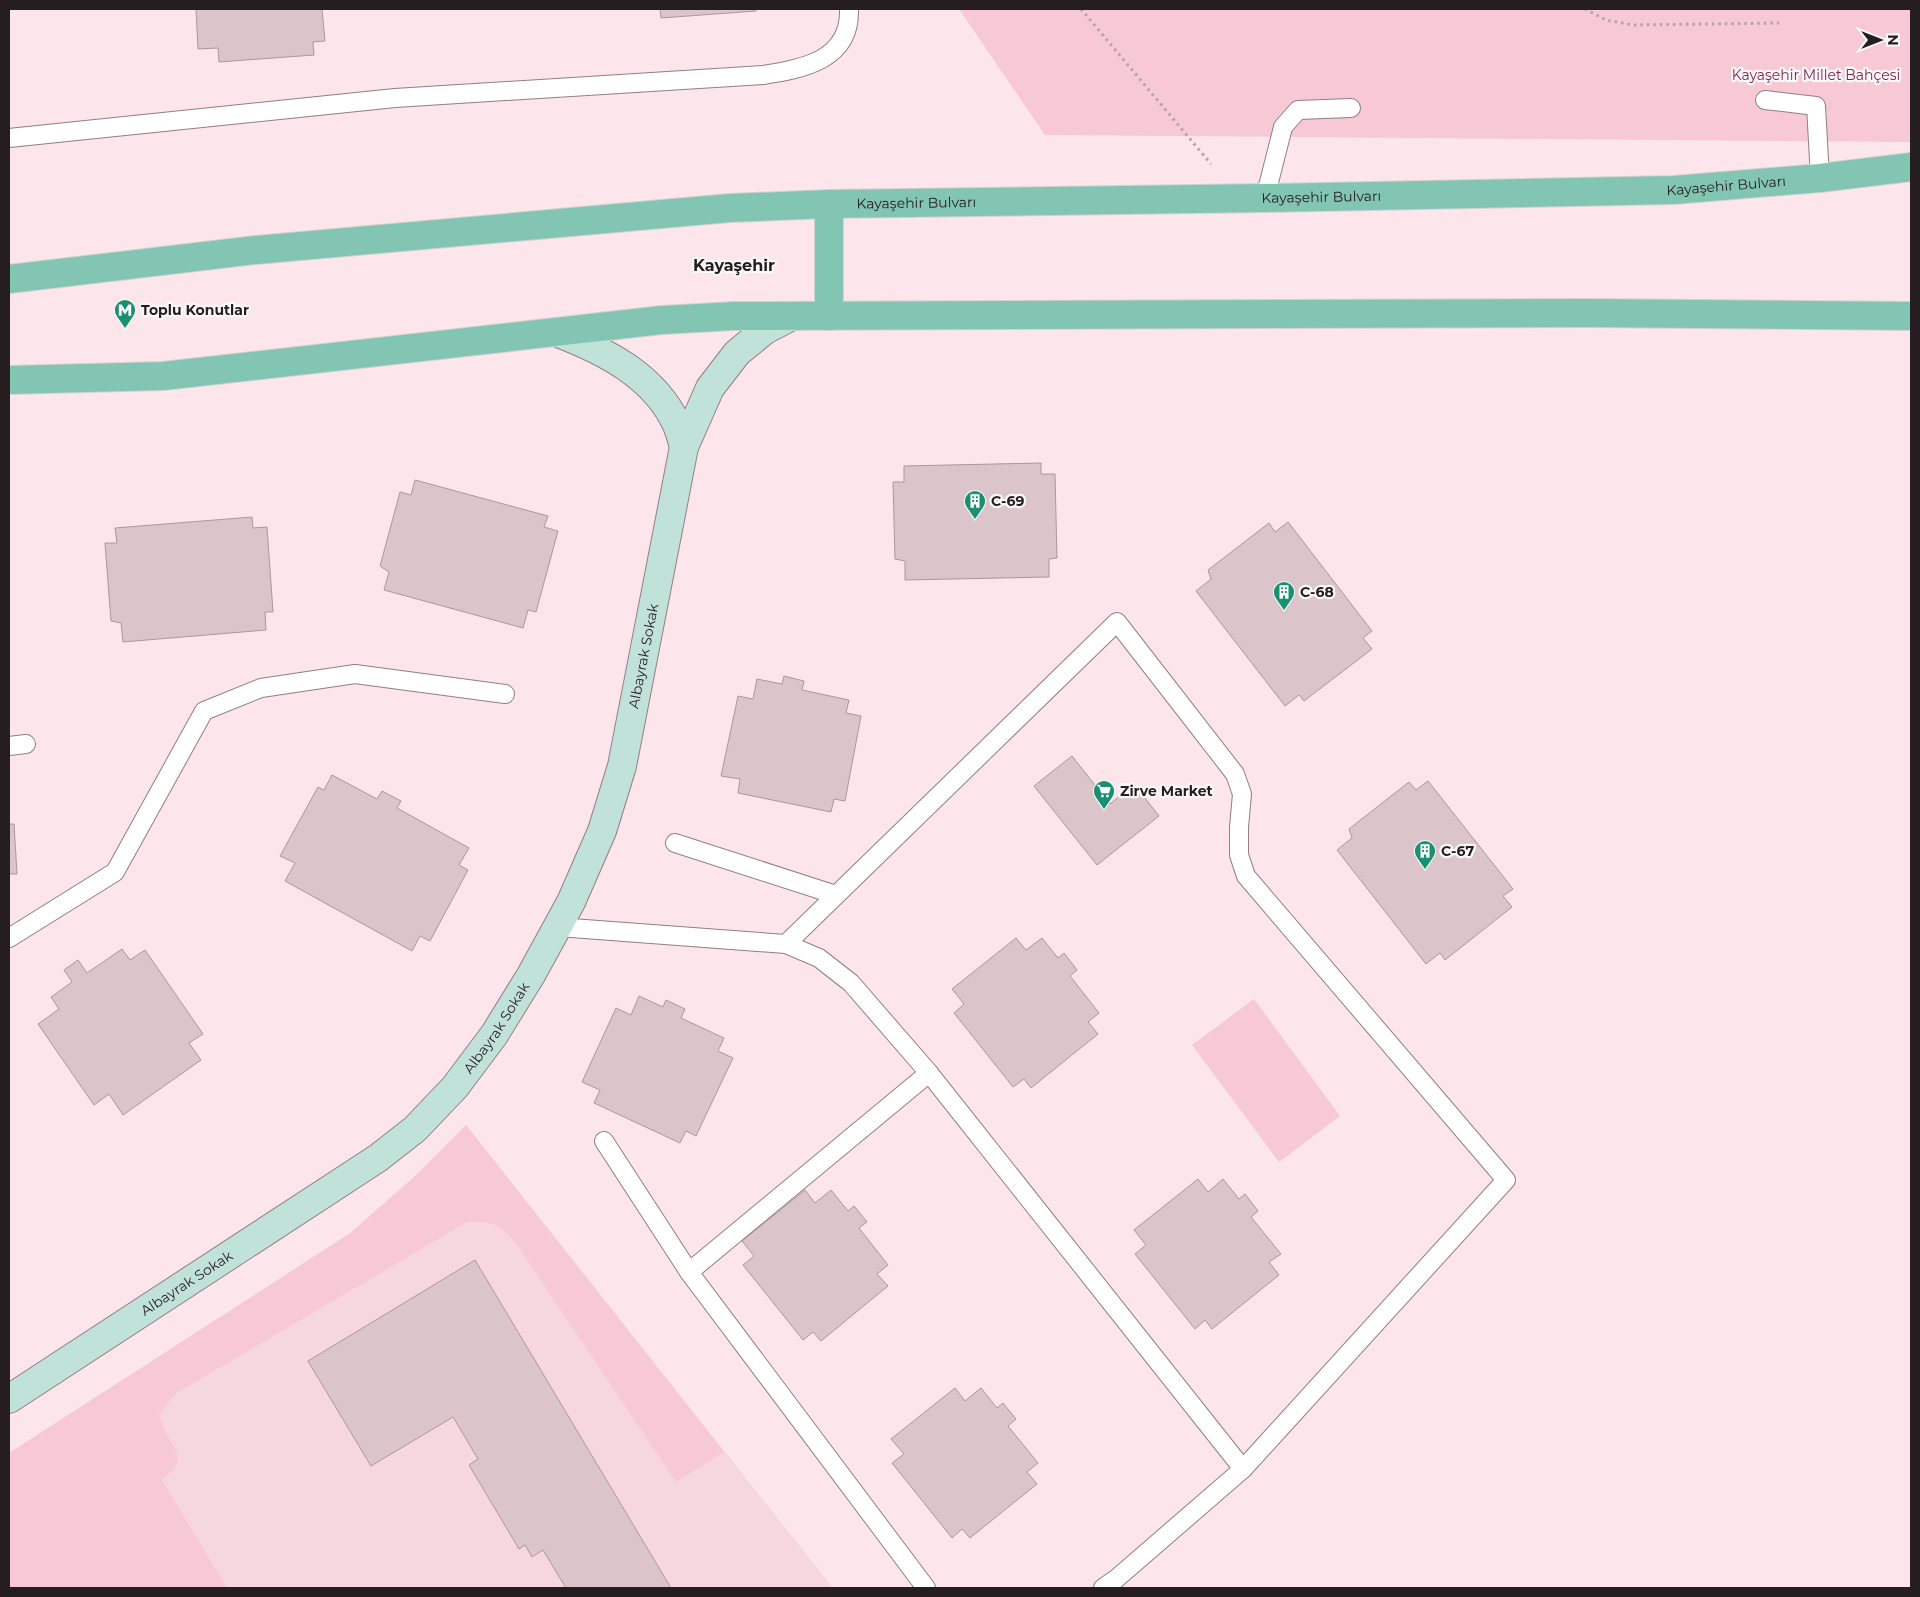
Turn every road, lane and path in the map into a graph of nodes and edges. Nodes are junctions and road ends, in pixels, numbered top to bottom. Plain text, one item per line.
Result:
1 (849, 9) edge
2 (1081, 9) edge
3 (1585, 9) edge
4 (1779, 23) dead end
5 (1765, 100) dead end
6 (1351, 108) dead end
7 (9, 138) edge
8 (1911, 167) edge
9 (1820, 178) junction
10 (1252, 198) junction
11 (829, 204) junction
12 (9, 279) edge
13 (792, 316) junction
14 (828, 316) junction
15 (1911, 316) edge
16 (558, 333) junction
17 (9, 380) edge
18 (684, 447) junction
19 (505, 694) dead end
20 (675, 843) dead end
21 (836, 896) junction
22 (558, 927) junction
23 (9, 938) edge
24 (786, 944) junction
25 (929, 1074) junction
26 (604, 1141) dead end
27 (689, 1272) junction
28 (9, 1400) edge
29 (1243, 1469) junction
30 (926, 1588) edge
31 (1103, 1588) edge

1 - 7 lane
2 - 10 path
3 - 4 path
5 - 9 lane
6 - 10 lane
8 - 9 main road, Kayaşehir Bulvarı
9 - 10 main road, Kayaşehir Bulvarı
10 - 11 main road, Kayaşehir Bulvarı
11 - 12 main road, Kayaşehir Bulvarı
11 - 14 main road
13 - 14 main road
13 - 16 main road
13 - 18 street, Albayrak Sokak
14 - 15 main road
16 - 17 main road
16 - 18 street
18 - 22 street, Albayrak Sokak
19 - 23 lane
20 - 21 lane
21 - 24 lane
21 - 29 lane
22 - 24 lane
22 - 28 street, Albayrak Sokak
24 - 25 lane
25 - 27 lane
25 - 29 lane
26 - 27 lane
27 - 30 lane
29 - 31 lane

